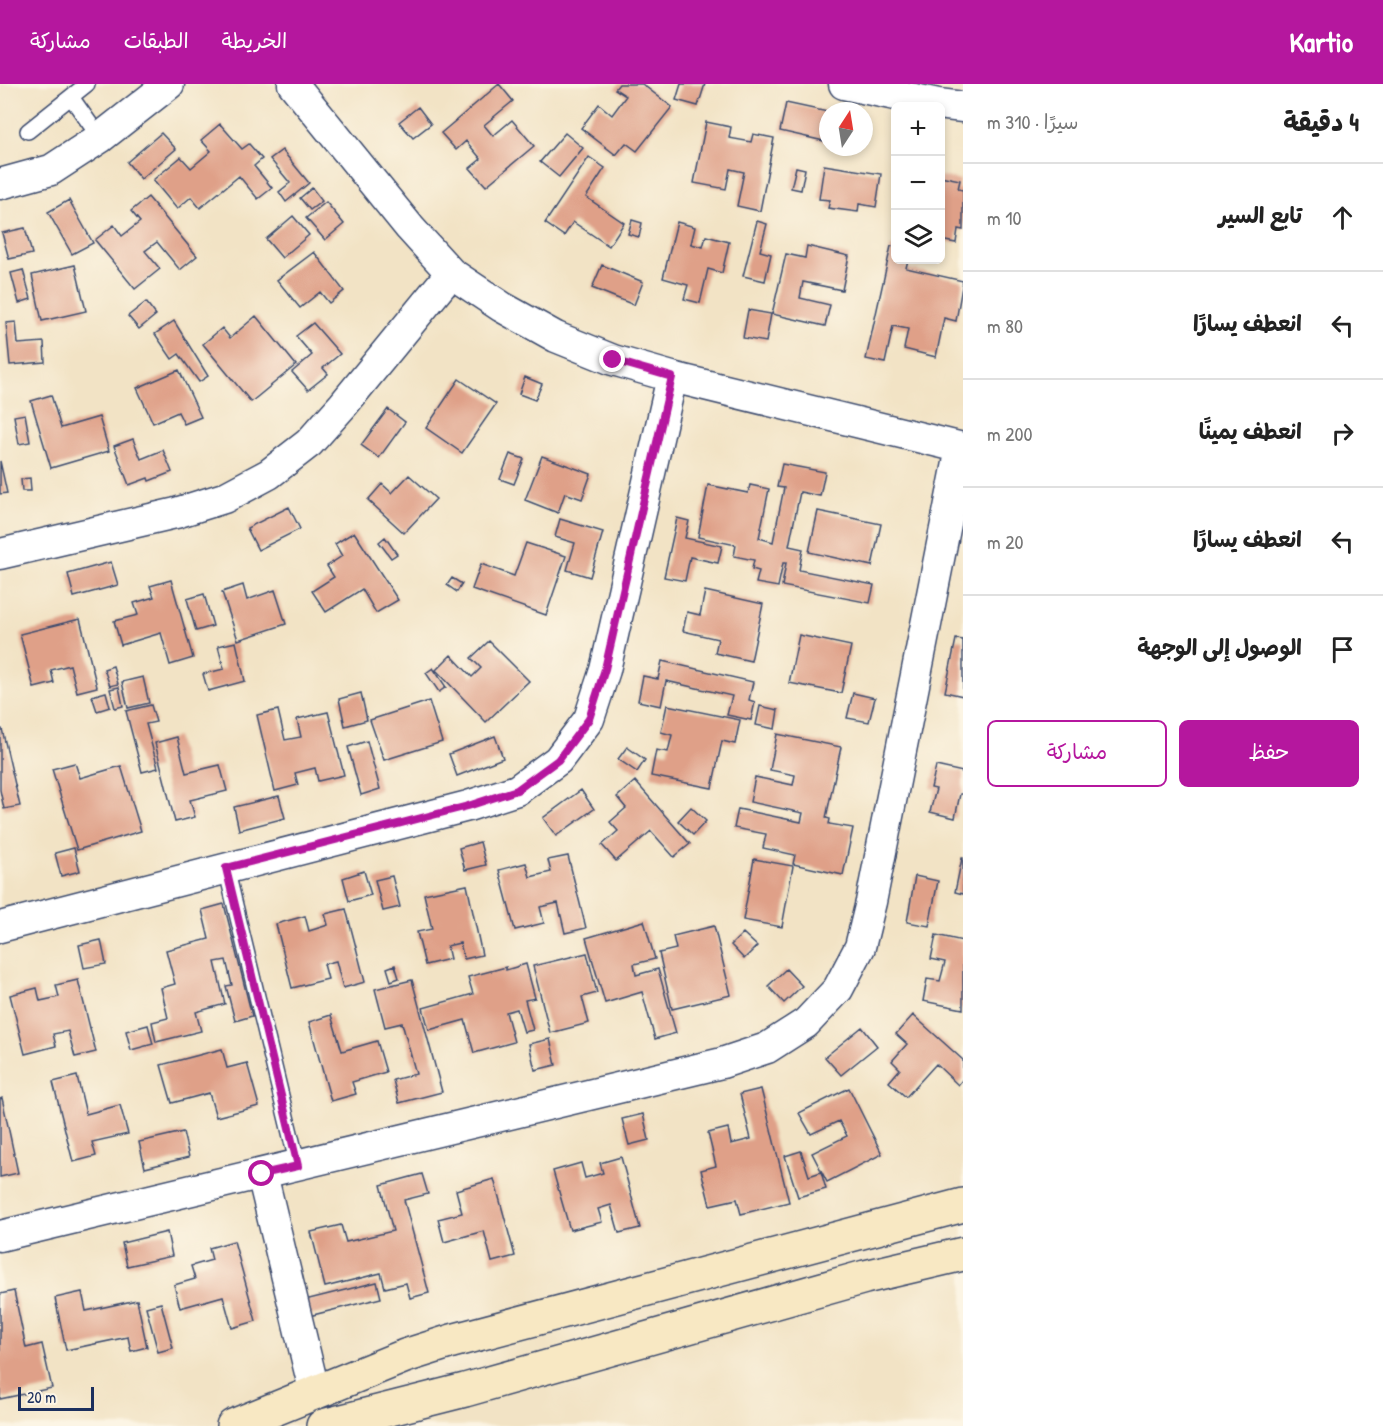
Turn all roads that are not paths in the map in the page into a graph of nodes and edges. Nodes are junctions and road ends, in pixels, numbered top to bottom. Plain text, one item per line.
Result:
1 (87, 84) edge
2 (169, 84) edge
3 (293, 84) edge
4 (844, 84) edge
5 (71, 97) junction
6 (963, 107) edge
7 (28, 131) dead end
8 (100, 138) junction
9 (0, 184) edge
10 (451, 273) junction
11 (672, 377) junction
12 (962, 448) edge
13 (0, 554) edge
14 (226, 868) junction
15 (0, 927) edge
16 (298, 1166) junction
17 (262, 1174) junction
18 (963, 1205) edge
19 (0, 1236) edge
20 (963, 1254) edge
21 (963, 1270) edge
22 (865, 1276) junction
23 (315, 1394) junction
24 (233, 1426) edge
25 (323, 1426) edge

1 - 5 lane
2 - 8 street
3 - 10 street
4 - 6 street
5 - 7 lane
5 - 8 lane
8 - 9 street
10 - 11 street
10 - 13 street
11 - 12 street
11 - 14 street
12 - 16 street
14 - 15 street
14 - 16 lane
16 - 17 street
17 - 19 street
17 - 23 street
18 - 23 street
20 - 22 street
21 - 22 street
22 - 25 street
23 - 24 street

